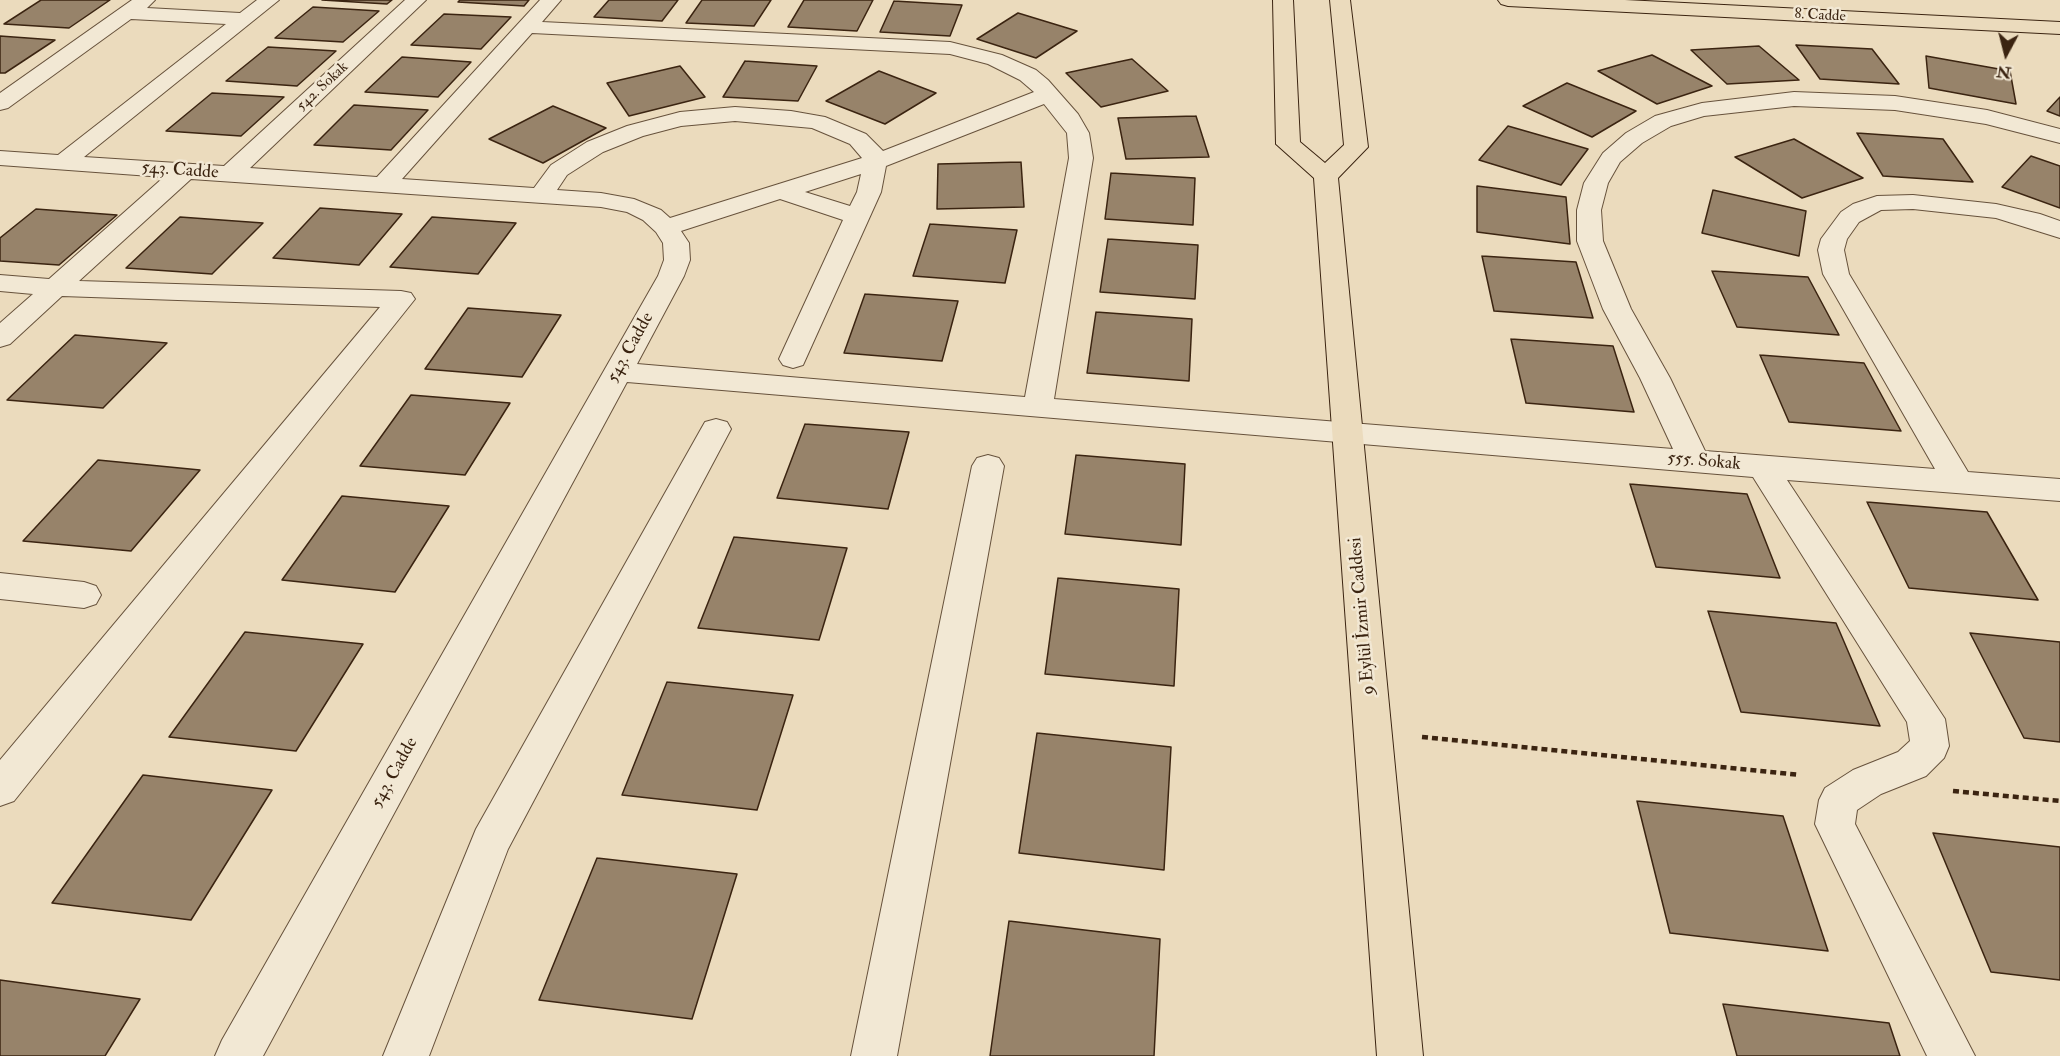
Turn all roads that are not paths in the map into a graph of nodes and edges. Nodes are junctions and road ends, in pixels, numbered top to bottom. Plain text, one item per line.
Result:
1 (145, 0) edge
2 (269, 0) edge
3 (416, 0) edge
4 (551, 0) edge
5 (1283, 0) edge
6 (1340, 0) edge
7 (1508, 0) edge
8 (127, 13) junction
9 (244, 19) junction
10 (526, 27) junction
11 (2060, 28) edge
12 (1049, 94) junction
13 (0, 103) edge
14 (2060, 136) edge
15 (0, 158) edge
16 (875, 162) junction
17 (62, 163) junction
18 (184, 171) junction
19 (230, 174) junction
20 (1326, 176) junction
21 (383, 184) junction
22 (779, 191) junction
23 (541, 195) junction
24 (858, 217) junction
25 (666, 227) junction
26 (2060, 230) edge
27 (0, 283) edge
28 (55, 288) junction
29 (0, 338) edge
30 (793, 358) dead end
31 (618, 372) junction
32 (1038, 408) junction
33 (716, 429) dead end
34 (1347, 434) junction
35 (1694, 461) junction
36 (988, 466) dead end
37 (1762, 466) junction
38 (1958, 482) junction
39 (2060, 490) edge
40 (0, 586) edge
41 (84, 595) dead end
42 (0, 789) edge
43 (238, 1056) edge
44 (406, 1056) edge
45 (874, 1056) edge
46 (1400, 1056) edge
47 (1952, 1056) edge

1 - 8 street
2 - 9 street
3 - 19 street, 542. Sokak
4 - 10 street
5 - 20 main road
6 - 20 main road
7 - 11 main road, 8. Cadde
8 - 9 street
8 - 13 street
9 - 17 street
10 - 12 street
10 - 21 street
12 - 16 street
12 - 32 street
14 - 35 street
15 - 17 street, 543. Cadde
16 - 22 street
16 - 23 street
16 - 24 street
17 - 18 street, 543. Cadde
18 - 19 street, 543. Cadde
18 - 28 street
19 - 21 street, 543. Cadde
20 - 34 main road, 9 Eylül İzmir Caddesi
21 - 23 street, 543. Cadde
22 - 24 street
22 - 25 street
23 - 25 street, 543. Cadde
24 - 30 street
25 - 31 street, 543. Cadde
26 - 38 street
27 - 28 street
28 - 29 street
28 - 42 street
31 - 32 street, 555. Sokak
31 - 43 street, 543. Cadde
32 - 34 street, 555. Sokak
33 - 44 street
34 - 35 street, 555. Sokak
34 - 46 main road, 9 Eylül İzmir Caddesi
35 - 37 street, 555. Sokak
36 - 45 street
37 - 38 street, 555. Sokak
37 - 47 street
38 - 39 street, 555. Sokak
40 - 41 street

